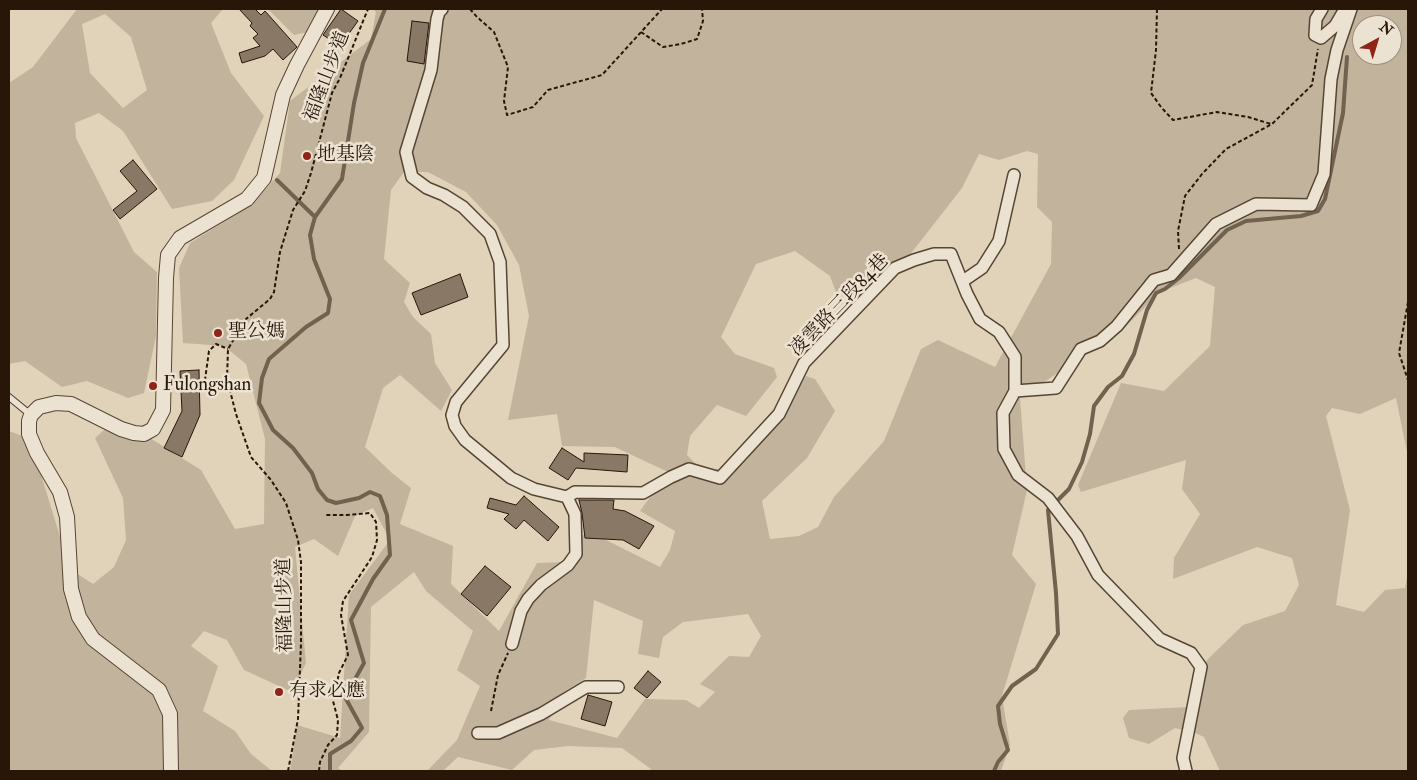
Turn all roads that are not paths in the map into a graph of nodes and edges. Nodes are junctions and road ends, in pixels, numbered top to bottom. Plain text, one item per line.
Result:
1 (327, 9) edge
2 (1322, 9) edge
3 (1345, 9) edge
4 (1351, 9) edge
5 (440, 10) edge
6 (1014, 175) dead end
7 (963, 281) junction
8 (1015, 391) junction
9 (9, 397) edge
10 (31, 415) junction
11 (567, 497) junction
12 (512, 644) road end
13 (618, 686) dead end
14 (478, 734) dead end
15 (172, 771) edge
16 (1186, 771) edge

1 - 10 street
2 - 3 street
4 - 8 street
5 - 11 street, 凌雲路三段84巷
6 - 7 street
7 - 8 street, 凌雲路三段84巷
7 - 11 street, 凌雲路三段84巷
8 - 16 street
9 - 10 lane
10 - 15 street
11 - 12 street
13 - 14 street

